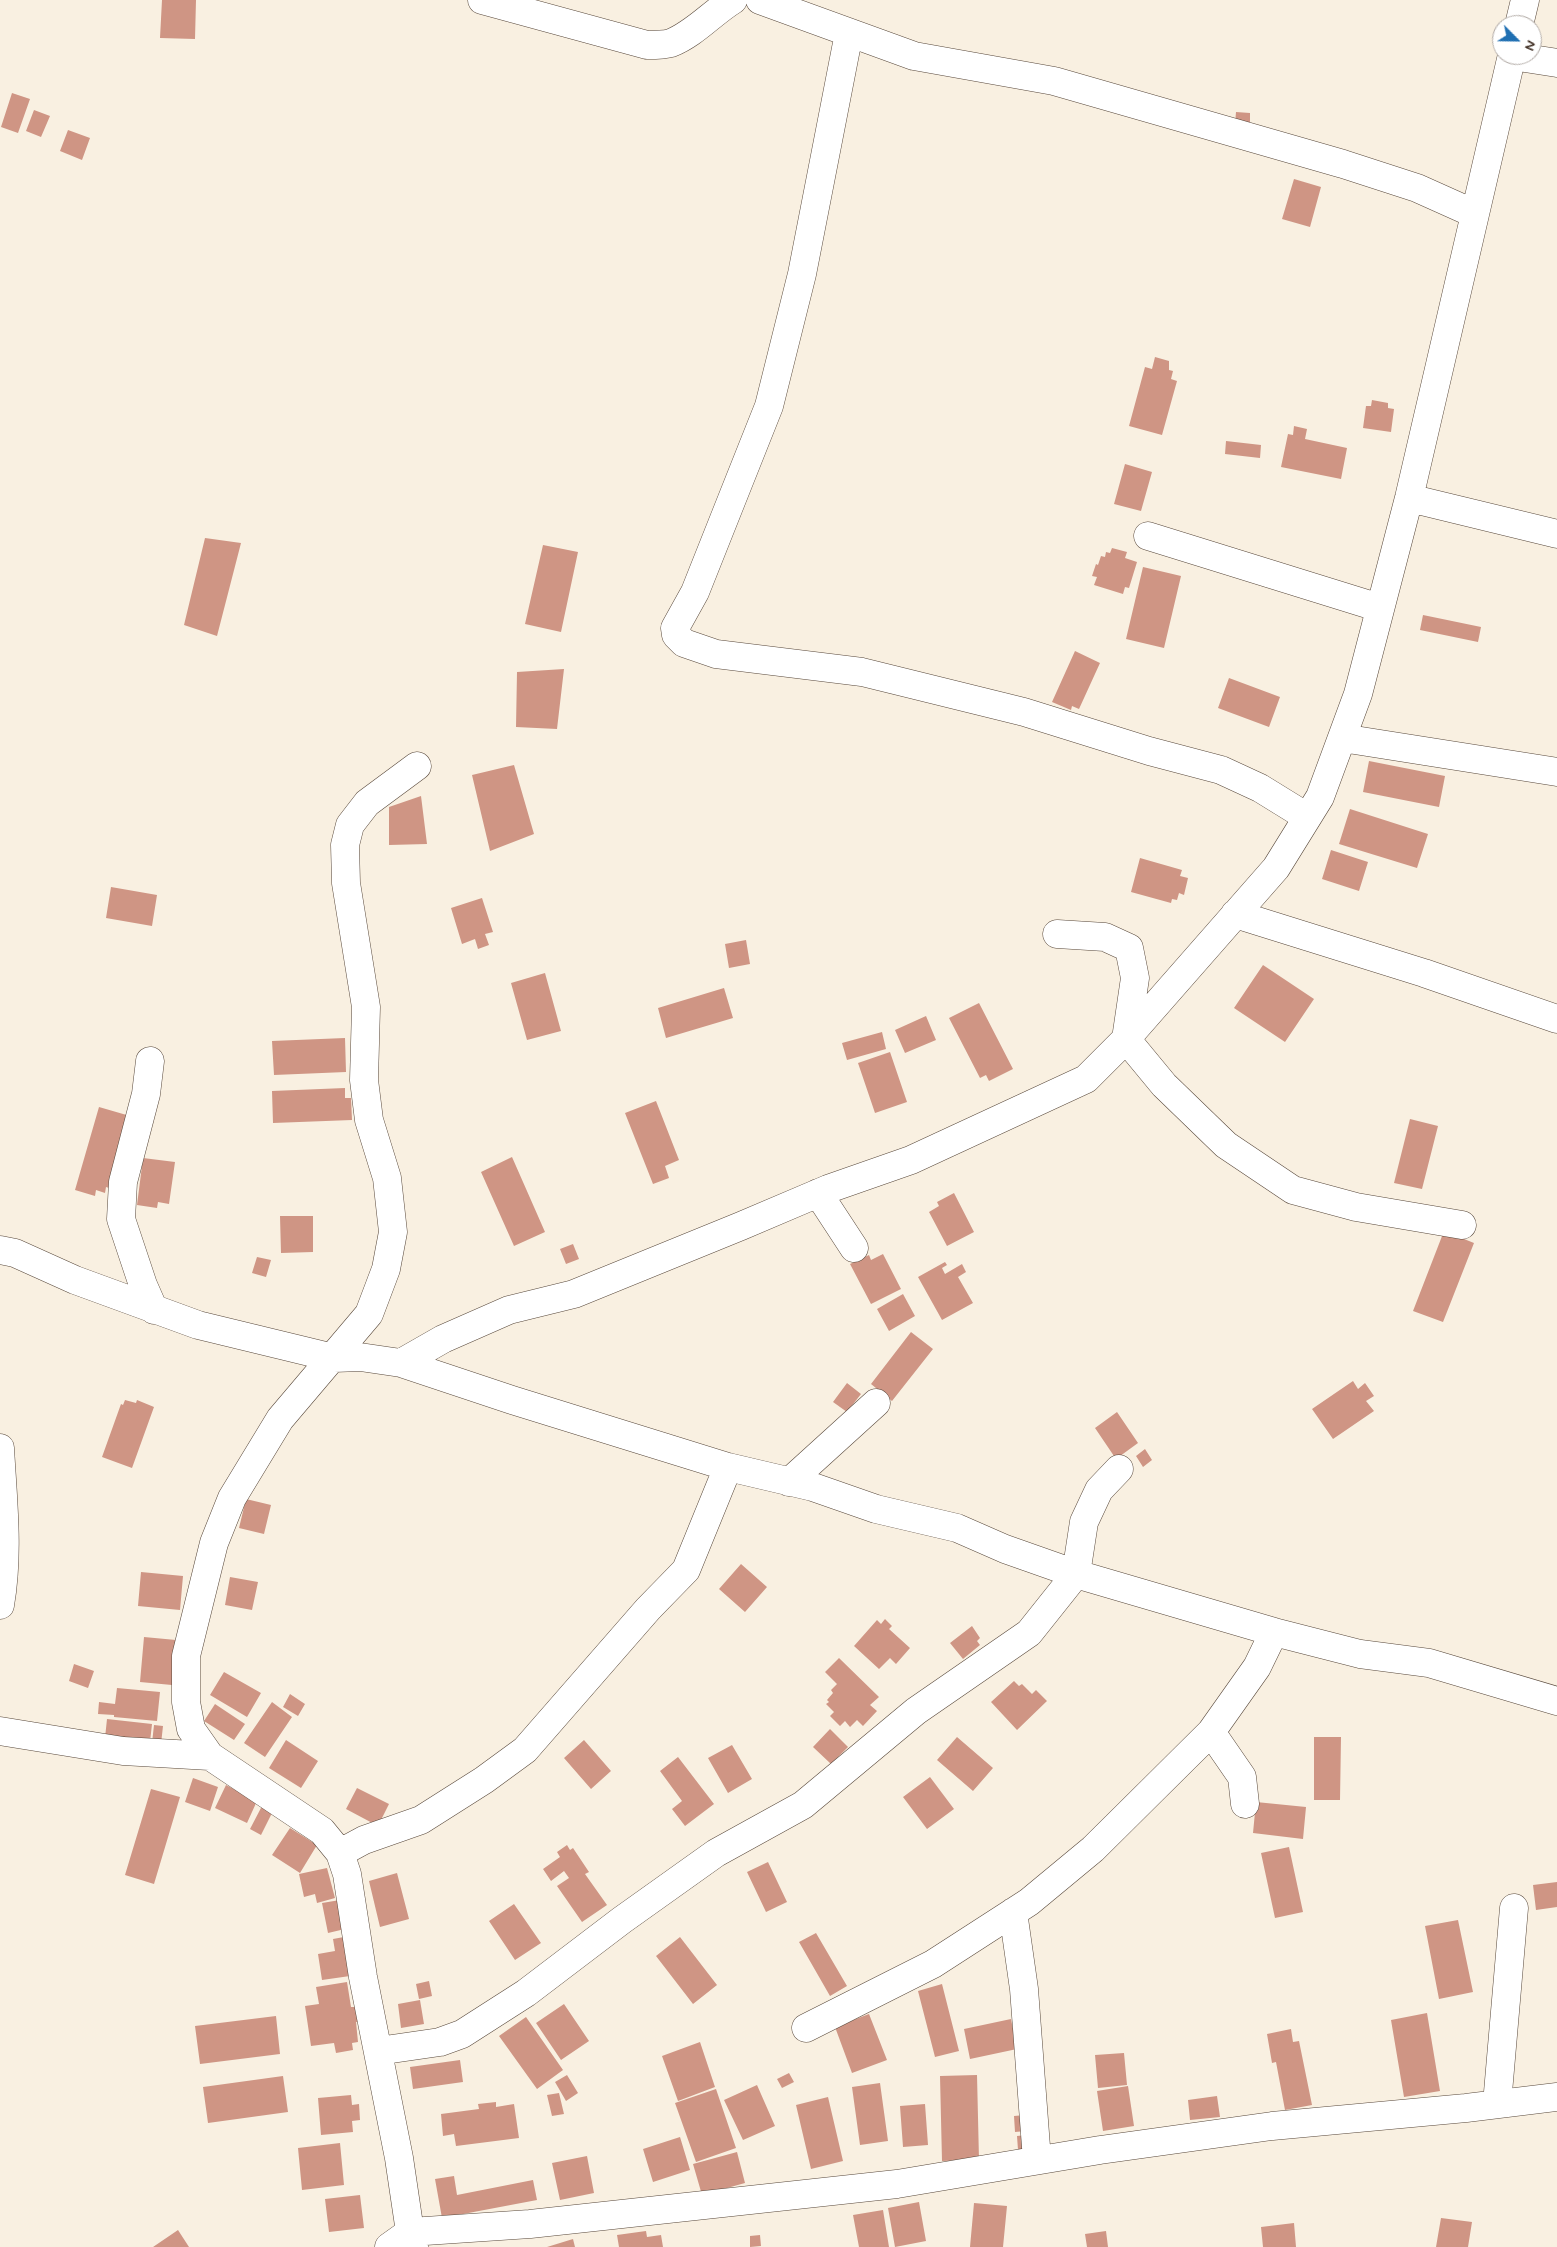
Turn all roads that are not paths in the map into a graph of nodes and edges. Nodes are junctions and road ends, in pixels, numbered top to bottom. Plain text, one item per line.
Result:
1 (482, 0) edge
2 (733, 0) edge
3 (760, 0) edge
4 (1525, 0) edge
5 (1521, 15) edge
6 (849, 33) junction
7 (1542, 60) edge
8 (1557, 63) edge
9 (1510, 65) edge
10 (1474, 214) junction
11 (1410, 498) junction
12 (1557, 534) edge
13 (1148, 536) dead end
14 (1380, 608) junction
15 (1342, 738) junction
16 (417, 766) dead end
17 (1557, 772) edge
18 (1307, 817) junction
19 (1235, 914) junction
20 (1057, 934) dead end
21 (1557, 1019) edge
22 (1126, 1040) junction
23 (150, 1061) dead end
24 (818, 1193) junction
25 (1462, 1225) dead end
26 (854, 1248) dead end
27 (0, 1250) edge
28 (154, 1310) junction
29 (334, 1358) junction
30 (401, 1363) junction
31 (876, 1403) dead end
32 (0, 1448) edge
33 (728, 1467) junction
34 (1119, 1469) dead end
35 (789, 1482) junction
36 (1076, 1574) junction
37 (0, 1605) edge
38 (1274, 1632) junction
39 (1557, 1701) edge
40 (0, 1731) edge
41 (1210, 1732) junction
42 (210, 1756) junction
43 (1245, 1804) dead end
44 (340, 1853) junction
45 (1514, 1908) dead end
46 (1013, 1912) junction
47 (806, 2028) dead end
48 (378, 2051) junction
49 (1557, 2097) edge
50 (1497, 2104) junction
51 (1037, 2160) junction
52 (405, 2242) edge

1 - 2 street
3 - 6 street
4 - 5 street
6 - 10 street
6 - 18 street
7 - 8 street
9 - 10 street
10 - 11 street
11 - 12 street
11 - 14 street
13 - 14 street
14 - 15 street
15 - 17 street
15 - 18 street
16 - 29 street
18 - 19 street
19 - 21 street
19 - 22 street
20 - 22 street
22 - 24 street
22 - 25 street
23 - 28 street
24 - 26 street
24 - 30 street
27 - 28 street
28 - 29 street
29 - 30 street
29 - 42 street
30 - 33 street
31 - 35 street
32 - 37 street
33 - 35 street
33 - 44 street
34 - 36 street
35 - 36 street
36 - 38 street
36 - 48 street
38 - 39 street
38 - 41 street
40 - 42 street
41 - 43 street
41 - 46 street
42 - 44 street
44 - 48 street
45 - 50 street
46 - 47 street
46 - 51 street
48 - 52 street
49 - 50 street
50 - 51 street
51 - 52 street

